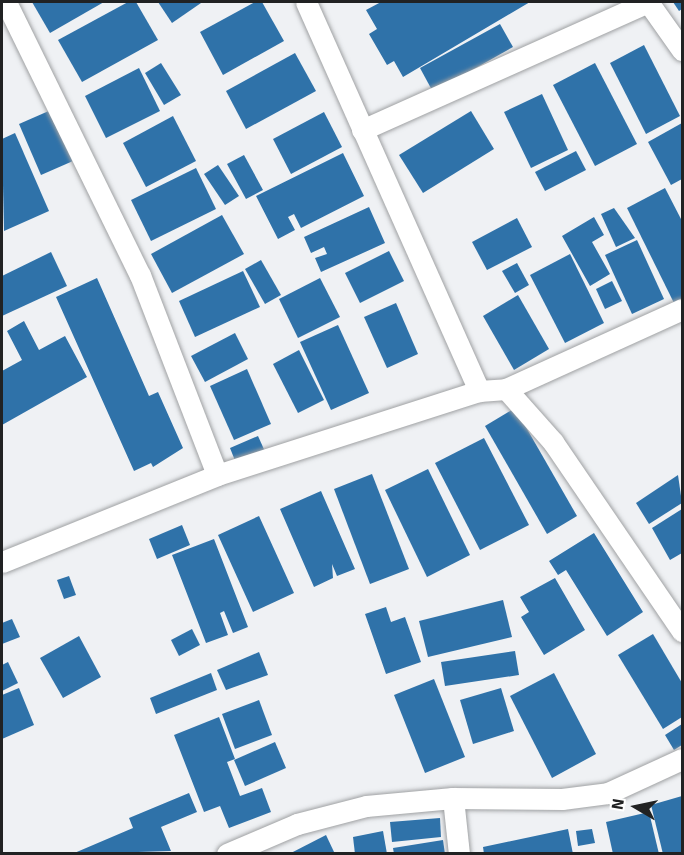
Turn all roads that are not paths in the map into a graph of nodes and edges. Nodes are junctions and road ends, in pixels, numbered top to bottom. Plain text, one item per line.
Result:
1 (6, 2) edge
2 (306, 2) edge
3 (648, 2) edge
4 (682, 50) edge
5 (362, 130) junction
6 (682, 309) edge
7 (506, 389) junction
8 (479, 391) junction
9 (217, 476) junction
10 (2, 562) edge
11 (682, 631) edge
12 (682, 759) edge
13 (453, 798) junction
14 (228, 854) edge
15 (459, 854) edge

1 - 9 street
2 - 5 street
3 - 4 street
3 - 5 street
5 - 8 street
6 - 7 street
7 - 8 street
7 - 11 street
8 - 9 street
9 - 10 street
12 - 13 street
13 - 14 street
13 - 15 street

